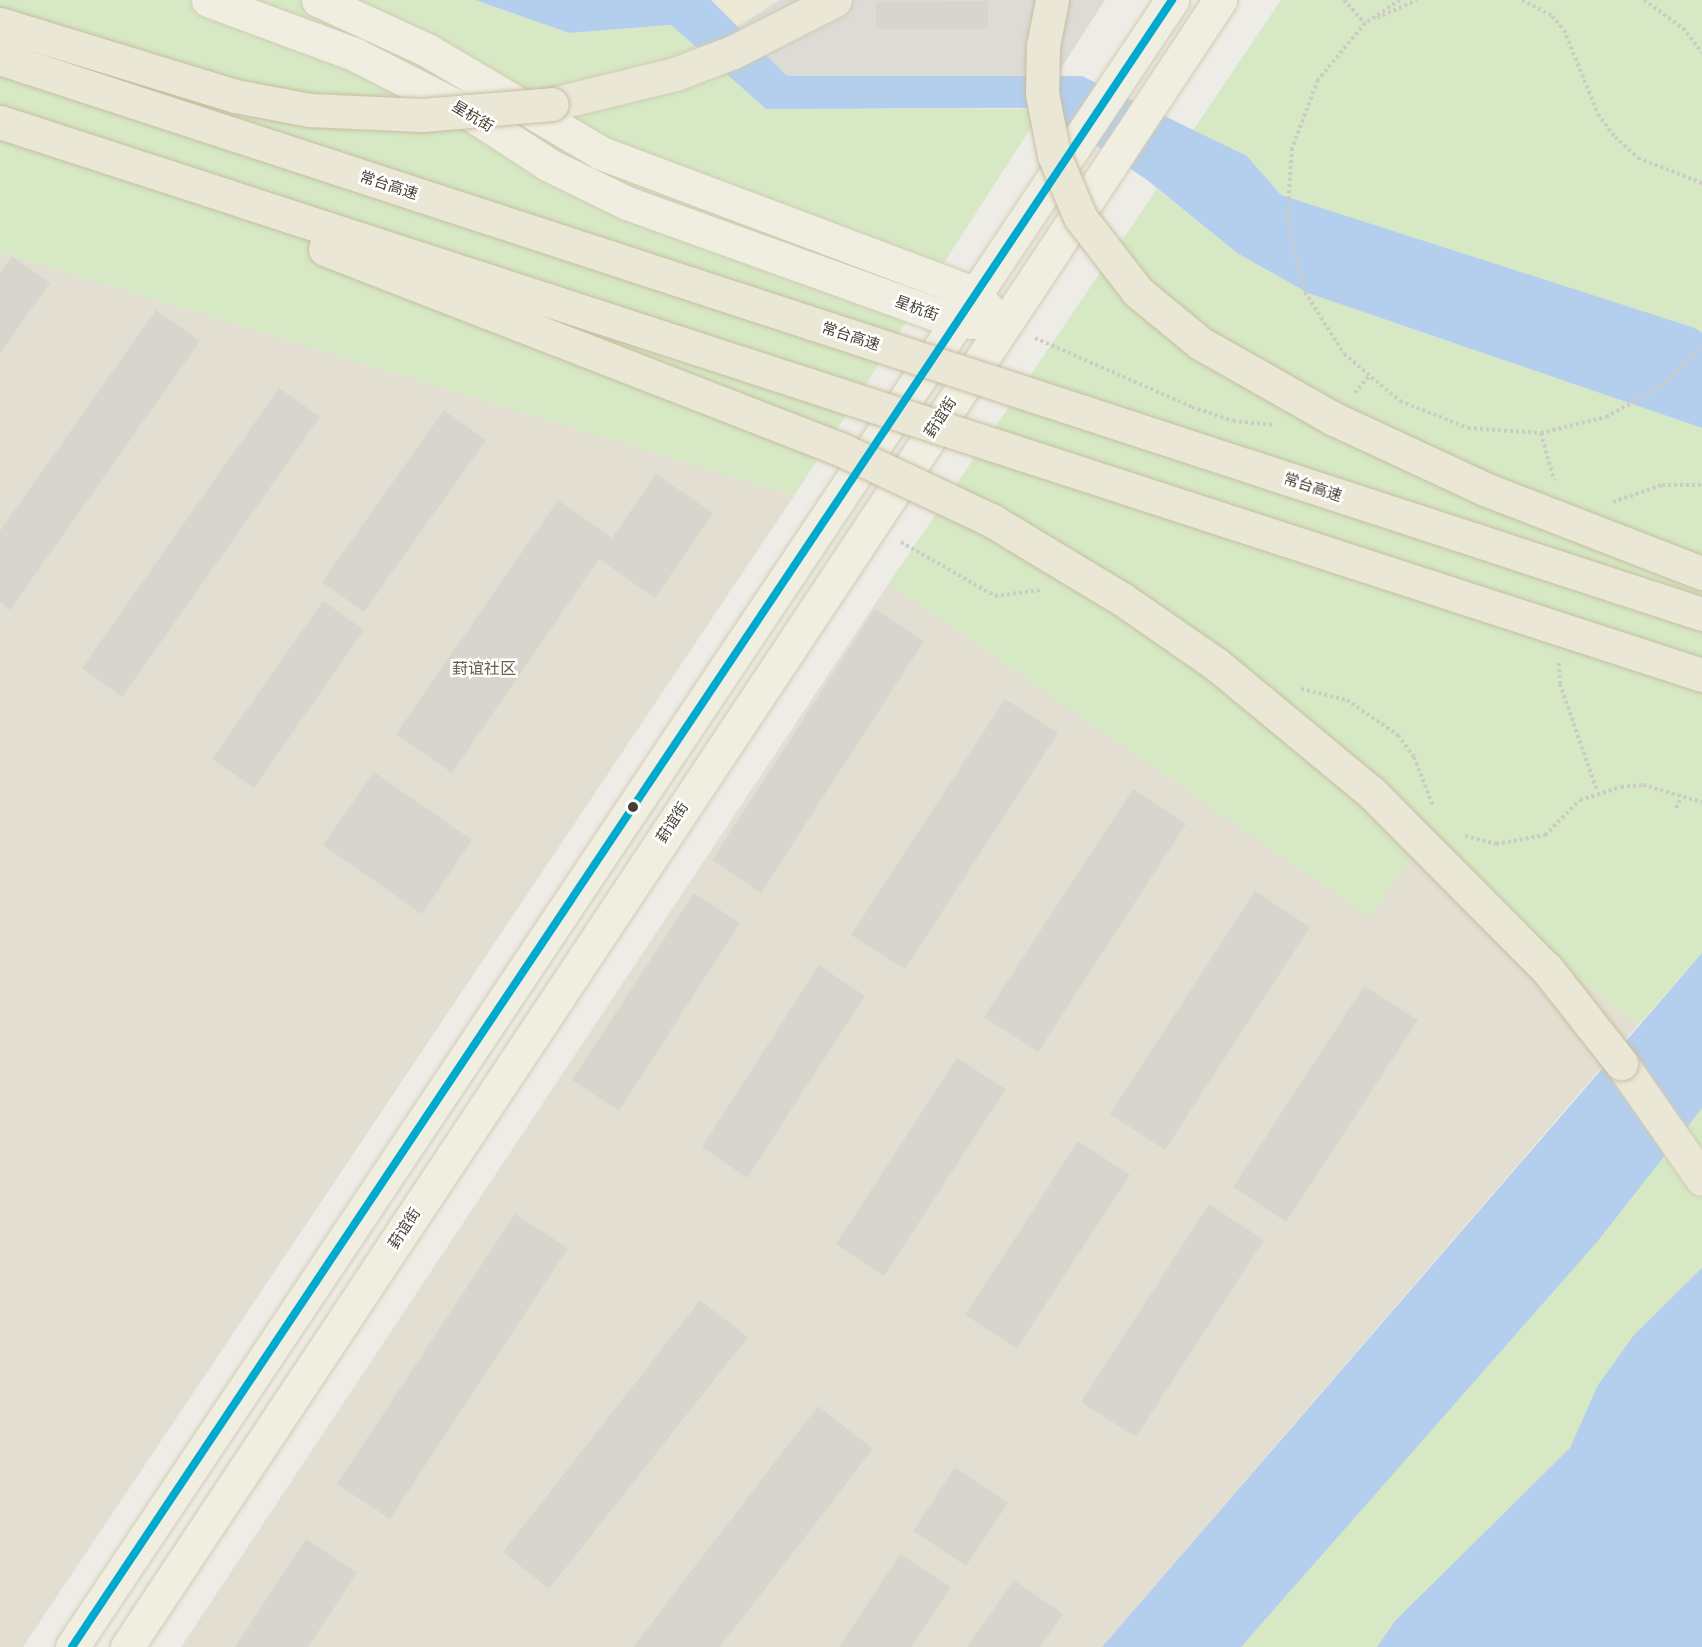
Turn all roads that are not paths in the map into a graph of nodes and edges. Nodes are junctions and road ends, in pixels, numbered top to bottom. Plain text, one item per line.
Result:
1 (208, 0) edge
2 (318, 0) edge
3 (835, 0) edge
4 (1052, 0) edge
5 (1172, 0) edge
6 (1220, 0) edge
7 (0, 24) edge
8 (0, 58) edge
9 (0, 122) edge
10 (117, 160) junction
11 (973, 293) junction
12 (955, 321) junction
13 (1001, 324) junction
14 (1702, 573) edge
15 (1702, 614) edge
16 (1702, 675) edge
17 (1702, 1179) edge
18 (72, 1647) edge
19 (127, 1647) edge

1 - 12 main road, 星杭街
2 - 11 main road
3 - 7 highway, bridge
4 - 14 highway, bridge
5 - 11 main road
6 - 13 main road, 葑谊街
8 - 15 highway, 常台高速, bridge
9 - 10 highway, bridge
10 - 16 highway, bridge
10 - 17 highway, bridge
11 - 12 main road
11 - 13 main road
12 - 13 main road, 星杭街
12 - 18 main road
13 - 19 main road, 葑谊街

